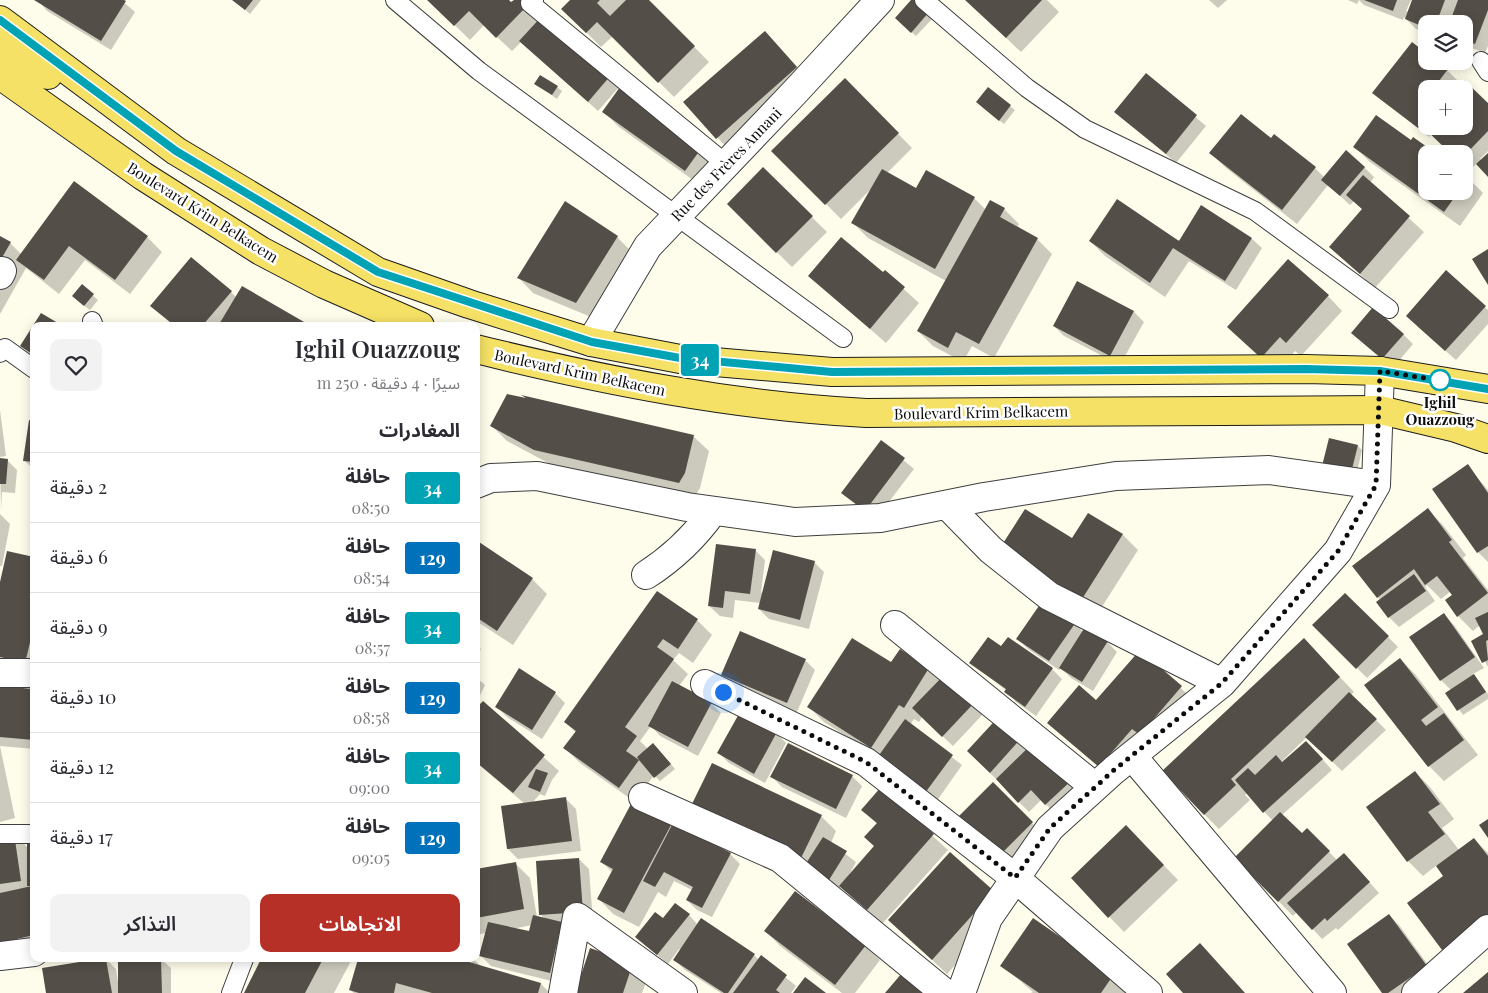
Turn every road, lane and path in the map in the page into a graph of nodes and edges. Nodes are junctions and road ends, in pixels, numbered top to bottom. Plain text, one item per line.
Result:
1 (395, 0) edge
2 (534, 0) edge
3 (880, 0) edge
4 (924, 0) edge
5 (0, 20) edge
6 (0, 46) edge
7 (0, 52) edge
8 (0, 75) edge
9 (176, 151) junction
10 (726, 164) junction
11 (143, 176) junction
12 (675, 216) junction
13 (1389, 309) dead end
14 (411, 322) edge
15 (843, 338) dead end
16 (592, 342) junction
17 (480, 350) edge
18 (0, 353) edge
19 (30, 366) edge
20 (1380, 371) junction
21 (1488, 389) edge
22 (1380, 410) junction
23 (1488, 439) edge
24 (480, 482) edge
25 (1376, 485) junction
26 (947, 505) junction
27 (713, 511) junction
28 (646, 576) dead end
29 (895, 625) dead end
30 (0, 673) edge
31 (30, 673) edge
32 (1222, 683) junction
33 (706, 684) dead end
34 (1132, 756) junction
35 (1095, 787) junction
36 (643, 797) dead end
37 (0, 834) edge
38 (30, 834) edge
39 (1015, 878) junction
40 (1488, 929) edge
41 (30, 952) edge
42 (0, 956) edge
43 (243, 962) edge
44 (231, 993) edge
45 (563, 993) edge
46 (683, 993) edge
47 (945, 993) edge
48 (960, 993) edge
49 (1148, 993) edge
50 (1332, 993) edge
51 (1416, 993) edge

1 - 12 lane
2 - 10 lane
3 - 10 street, Rue des Frères Annani
4 - 13 lane
5 - 9 main road
6 - 9 main road
7 - 11 main road
8 - 11 main road, Boulevard Krim Belkacem
9 - 16 main road
10 - 12 street, Rue des Frères Annani
11 - 14 main road, Boulevard Krim Belkacem
12 - 15 lane
12 - 16 street, Rue des Frères Annani
16 - 20 main road
17 - 22 main road, Boulevard Krim Belkacem
18 - 19 lane
20 - 21 main road
20 - 22 street
22 - 23 main road, Boulevard Krim Belkacem
22 - 25 street
24 - 27 street
25 - 26 street
25 - 32 street
26 - 27 street
26 - 32 street
27 - 28 street
29 - 35 street
30 - 31 street
32 - 34 street
33 - 39 street
34 - 35 street
34 - 50 street
35 - 39 street
36 - 47 street
37 - 38 lane
39 - 48 street
39 - 49 street
40 - 51 street
41 - 42 street
43 - 44 lane
45 - 46 street

